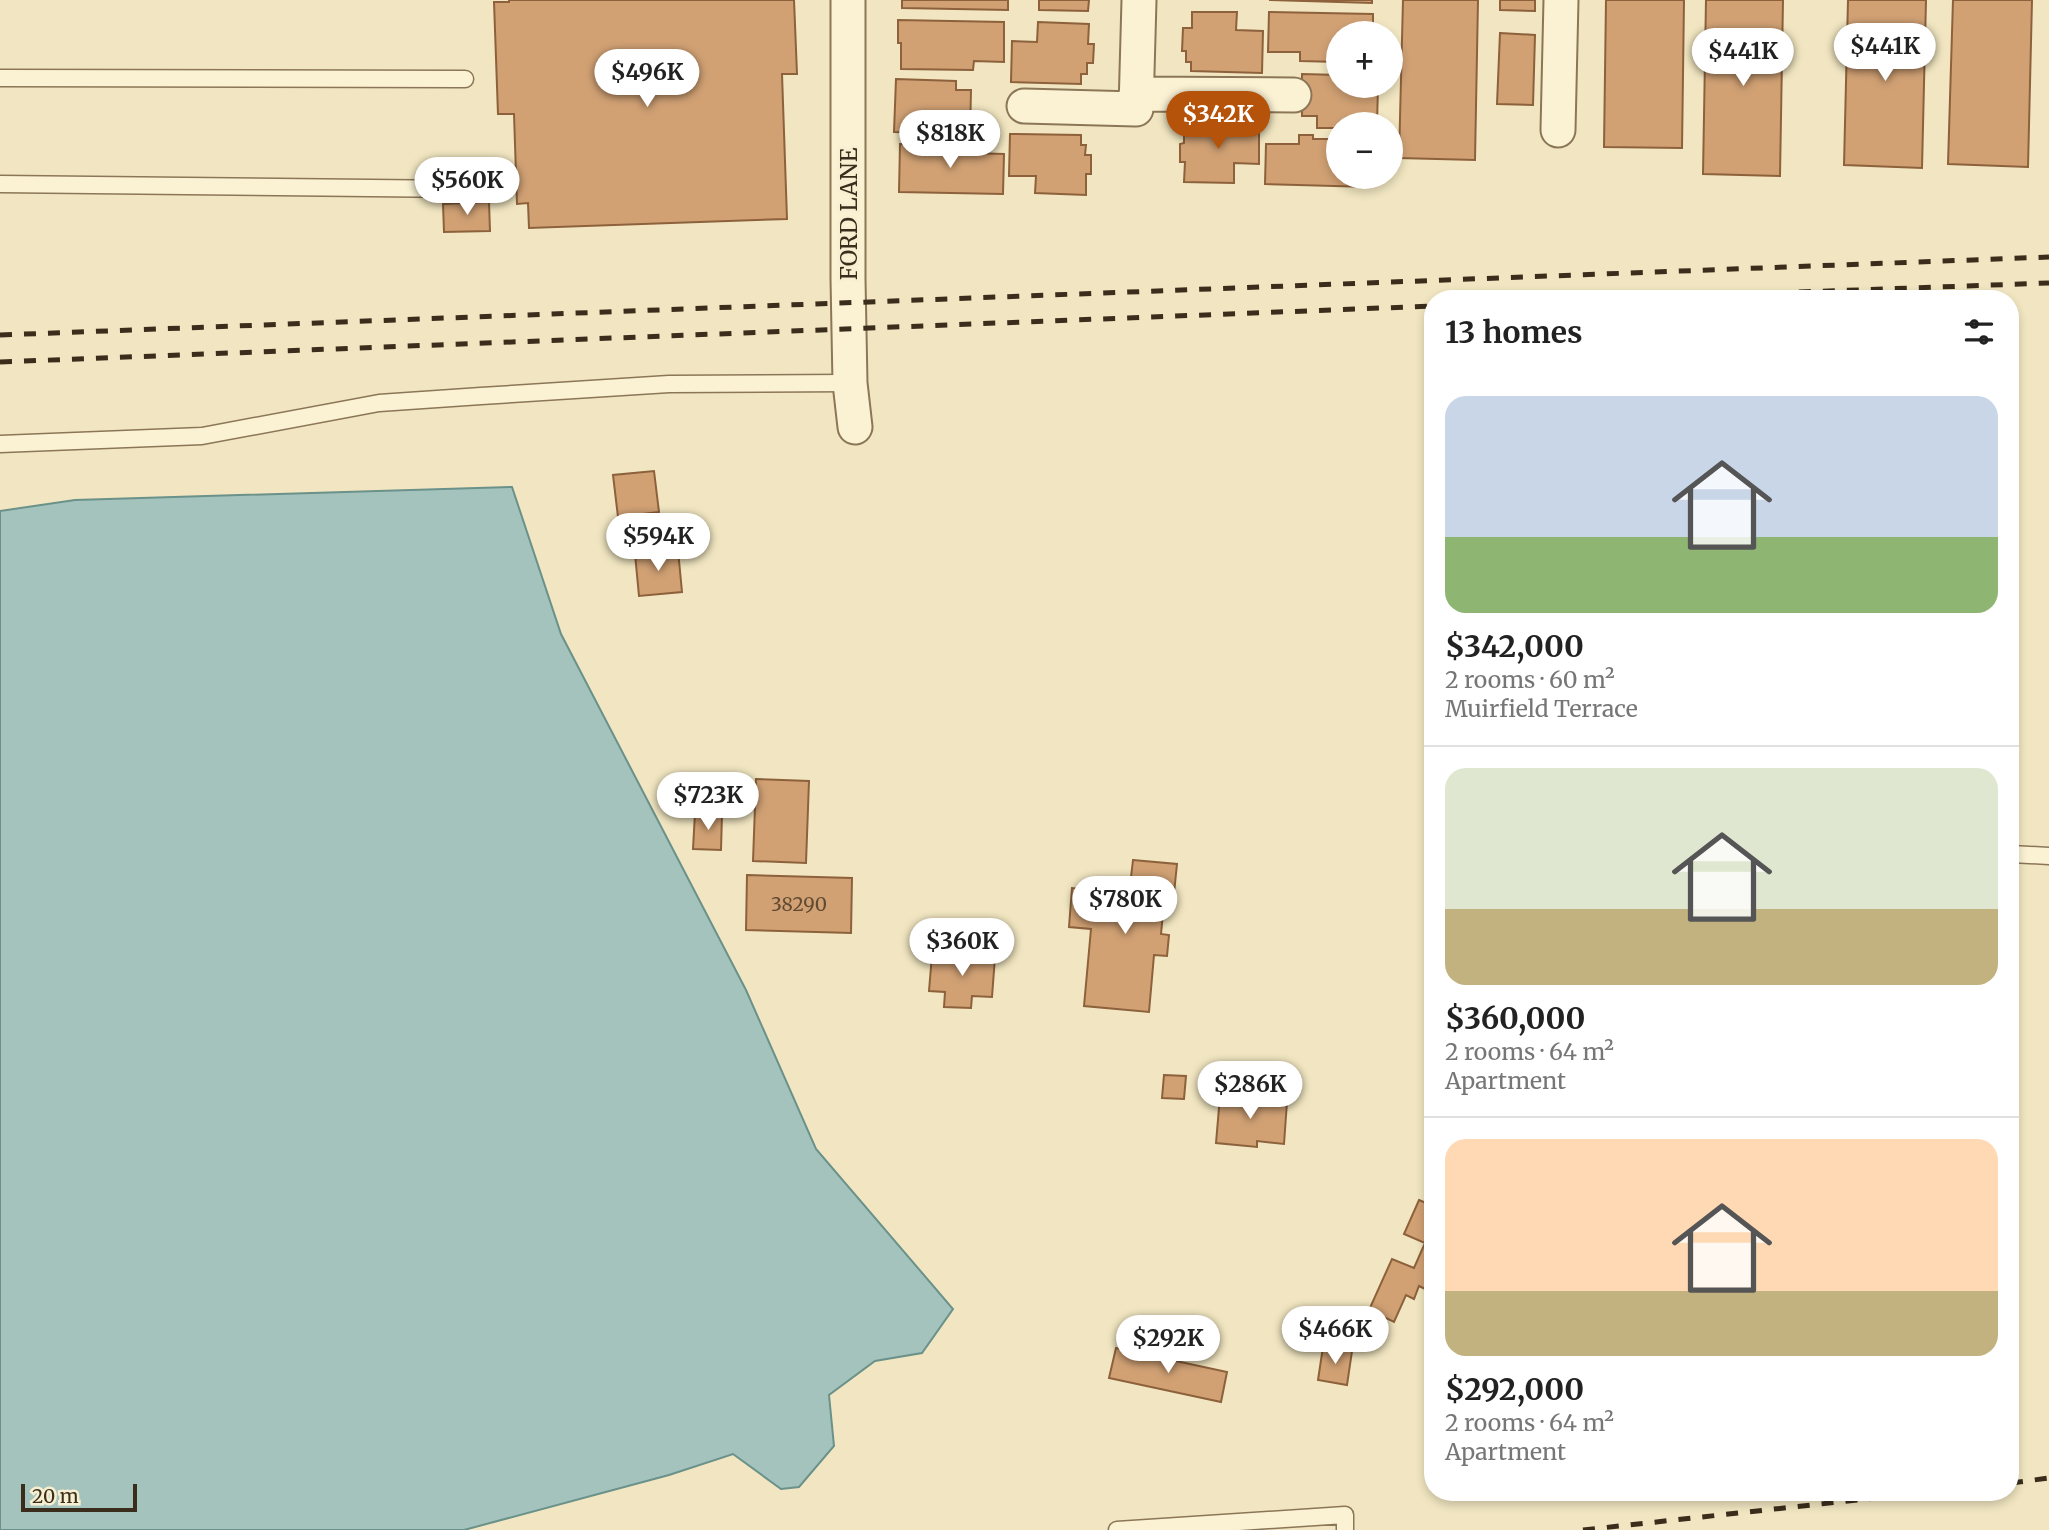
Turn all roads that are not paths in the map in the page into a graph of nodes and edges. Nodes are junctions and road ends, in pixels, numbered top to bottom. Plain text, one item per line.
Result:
1 (848, 0) edge
2 (1139, 0) edge
3 (1561, 0) edge
4 (0, 78) edge
5 (464, 79) dead end
6 (1293, 95) dead end
7 (1136, 102) junction
8 (1024, 106) dead end
9 (1558, 130) dead end
10 (0, 184) edge
11 (463, 189) dead end
12 (850, 383) junction
13 (855, 427) dead end
14 (0, 444) edge
15 (2019, 855) edge
16 (2049, 856) edge
17 (1117, 1530) edge
18 (1345, 1530) edge

1 - 12 street, FORD LANE
2 - 7 street
3 - 9 street
4 - 5 lane
6 - 7 street
7 - 8 street
10 - 11 lane
12 - 13 street, FORD LANE
12 - 14 lane
15 - 16 lane
17 - 18 lane

